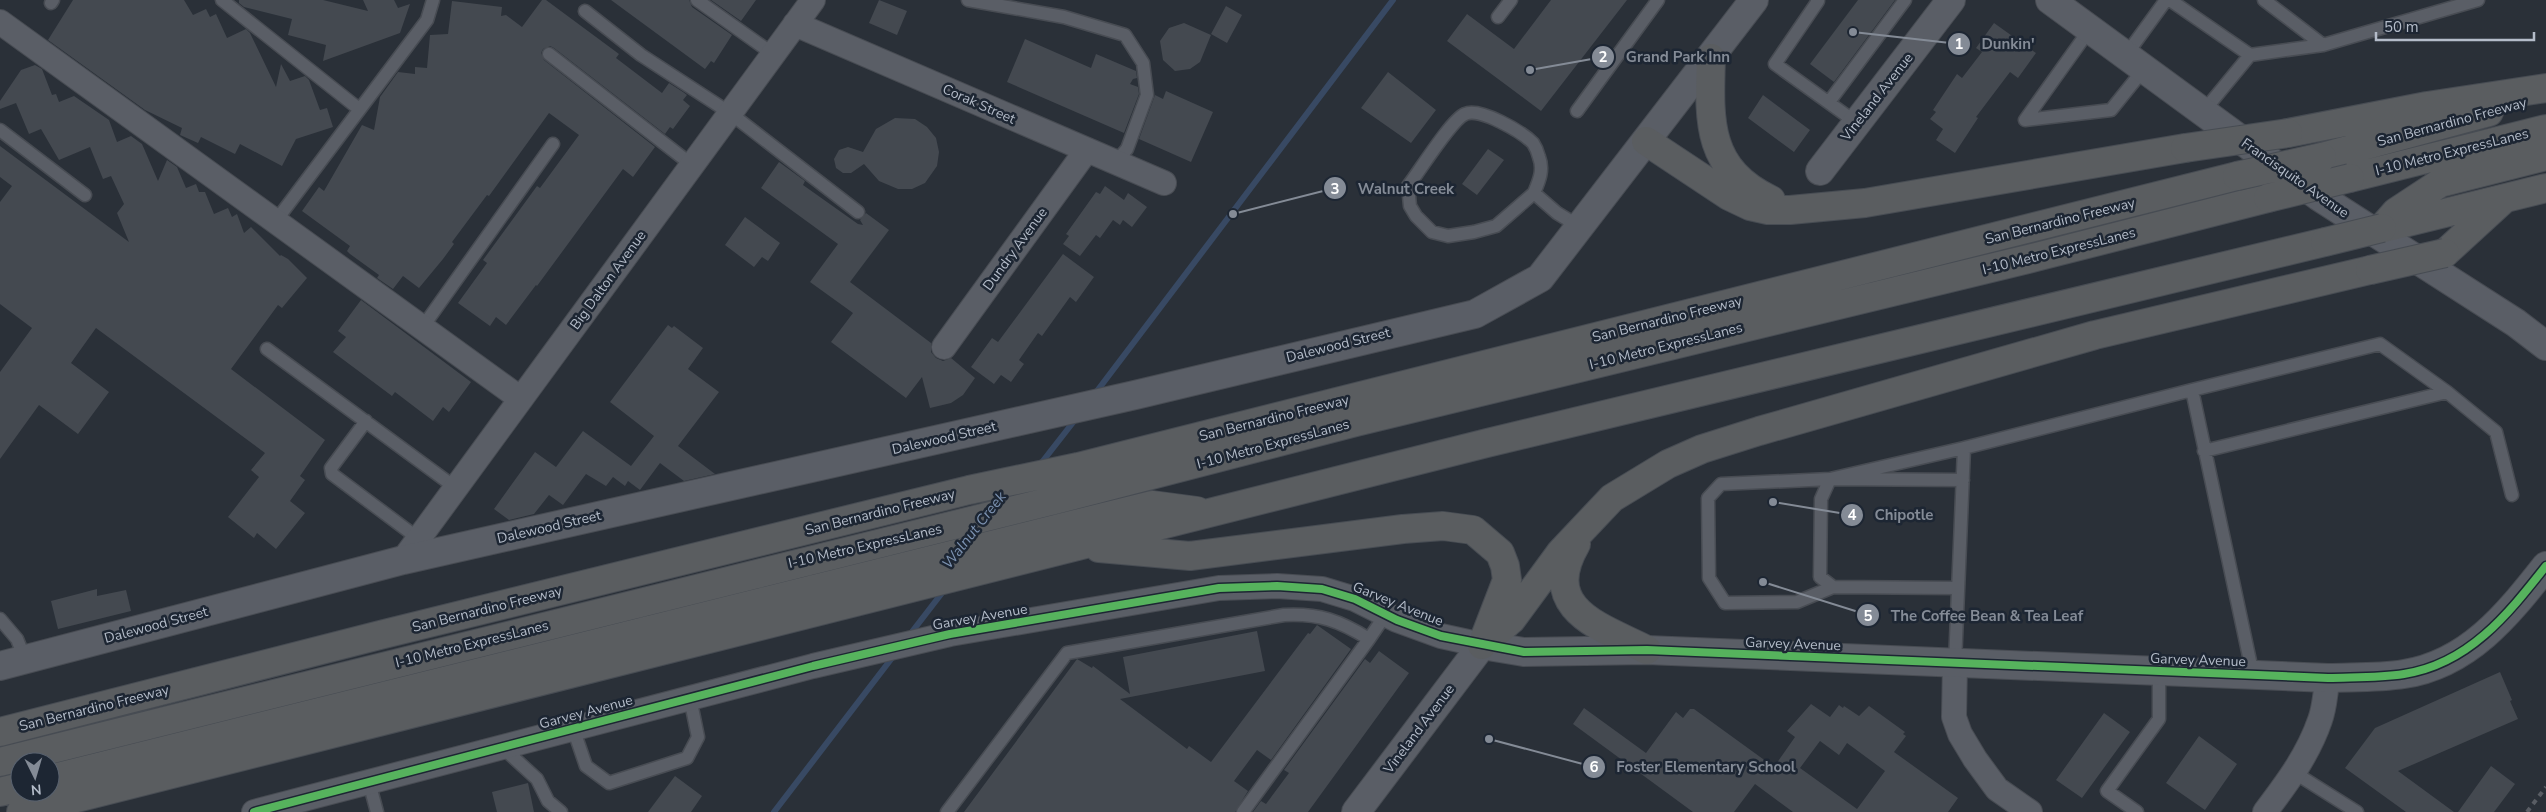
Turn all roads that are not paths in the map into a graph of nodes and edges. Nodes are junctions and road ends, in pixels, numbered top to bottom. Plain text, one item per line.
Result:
1 (222, 0) edge
2 (433, 0) edge
3 (697, 0) edge
4 (813, 0) edge
5 (968, 0) edge
6 (1512, 0) edge
7 (1658, 0) edge
8 (1754, 0) edge
9 (1818, 0) edge
10 (1905, 0) edge
11 (1951, 0) edge
12 (2050, 0) edge
13 (2166, 0) edge
14 (2170, 0) edge
15 (2264, 0) edge
16 (2478, 0) edge
17 (584, 11) dead end
18 (1498, 17) dead end
19 (0, 22) edge
20 (795, 24) junction
21 (2090, 29) junction
22 (2324, 46) junction
23 (549, 54) dead end
24 (773, 54) junction
25 (2250, 55) junction
26 (1711, 58) junction
27 (2135, 62) junction
28 (2546, 88) edge
29 (2546, 96) edge
30 (1829, 102) junction
31 (358, 109) junction
32 (1577, 111) dead end
33 (2203, 112) junction
34 (730, 113) junction
35 (1857, 123) junction
36 (2546, 129) edge
37 (0, 130) edge
38 (1646, 141) junction
39 (553, 144) dead end
40 (1086, 151) junction
41 (2546, 156) edge
42 (1115, 163) junction
43 (692, 165) junction
44 (1820, 171) dead end
45 (1164, 183) dead end
46 (2546, 188) edge
47 (1534, 193) junction
48 (85, 195) dead end
49 (2506, 198) junction
50 (1790, 210) junction
51 (858, 212) dead end
52 (2395, 221) junction
53 (275, 222) junction
54 (1580, 227) junction
55 (422, 328) junction
56 (2543, 336) edge
57 (944, 348) dead end
58 (267, 349) dead end
59 (2192, 390) junction
60 (2447, 392) junction
61 (521, 399) junction
62 (366, 421) junction
63 (1964, 448) junction
64 (2204, 451) junction
65 (1830, 479) junction
66 (1963, 480) junction
67 (456, 488) junction
68 (2512, 495) dead end
69 (1208, 512) junction
70 (1589, 522) junction
71 (1080, 547) junction
72 (411, 549) junction
73 (2545, 569) edge
74 (1833, 587) junction
75 (1957, 588) junction
76 (1386, 614) junction
77 (0, 620) edge
78 (1369, 639) junction
79 (1482, 645) junction
80 (1647, 650) junction
81 (13, 663) edge
82 (1955, 663) junction
83 (2159, 671) junction
84 (2253, 675) junction
85 (2328, 678) junction
86 (690, 698) junction
87 (573, 728) junction
88 (0, 732) edge
89 (502, 747) junction
90 (0, 762) edge
91 (2295, 773) junction
92 (60, 777) edge
93 (369, 782) junction
94 (21, 812) edge
95 (254, 812) edge
96 (377, 812) edge
97 (561, 812) edge
98 (947, 812) edge
99 (1243, 812) edge
100 (1356, 812) edge
101 (2030, 812) edge
102 (2137, 812) edge
103 (2265, 812) edge
104 (2357, 812) edge

1 - 31 lane
2 - 31 lane
3 - 24 lane
4 - 20 street, Big Dalton Avenue
5 - 42 lane
6 - 18 lane
7 - 32 lane
8 - 26 street, Dalewood Street
9 - 30 lane
10 - 30 lane
11 - 35 street, Vineland Avenue
12 - 21 street, Francisquito Avenue
13 - 27 lane
14 - 25 lane
15 - 22 lane
16 - 22 lane
17 - 34 lane
19 - 53 street
20 - 24 street, Big Dalton Avenue
20 - 40 street, Corak Street
21 - 27 street, Francisquito Avenue
21 - 27 lane
22 - 25 lane
23 - 43 lane
24 - 34 street, Big Dalton Avenue
25 - 33 lane
26 - 38 street, Dalewood Street
26 - 50 highway
27 - 33 street, Francisquito Avenue
28 - 50 highway, bridge
29 - 88 highway, San Bernardino Freeway, bridge
30 - 35 lane
31 - 53 lane
33 - 56 street, Francisquito Avenue
34 - 43 street, Big Dalton Avenue
34 - 51 lane
35 - 44 street, Vineland Avenue
36 - 90 highway, I-10 Metro ExpressLanes, bridge
37 - 48 lane
38 - 50 highway
38 - 54 street, Dalewood Street
39 - 55 lane
40 - 42 street, Corak Street
40 - 57 street, Dundry Avenue
41 - 52 highway, I-10 Metro ExpressLanes
42 - 45 street, Corak Street
43 - 61 street, Big Dalton Avenue
46 - 49 highway
47 - 47 lane
47 - 54 lane
49 - 52 highway
49 - 70 highway, bridge
52 - 69 highway, bridge
53 - 55 street
54 - 72 street, Dalewood Street
55 - 61 street
58 - 62 lane
59 - 60 lane
59 - 63 lane
59 - 64 lane
60 - 64 lane
60 - 68 lane
61 - 67 street, Big Dalton Avenue
62 - 67 lane
62 - 72 lane
63 - 65 lane
63 - 66 lane
64 - 84 lane
65 - 66 lane
65 - 74 lane
65 - 74 lane
66 - 75 lane
67 - 72 street, Big Dalton Avenue
69 - 71 highway
69 - 92 highway, I-10 Metro ExpressLanes
70 - 79 highway
70 - 80 highway
71 - 79 highway
71 - 94 highway
72 - 81 street, Dalewood Street
73 - 85 street, Garvey Avenue
74 - 75 lane
75 - 82 lane
76 - 78 lane
76 - 79 street, Garvey Avenue
76 - 86 street, Garvey Avenue
77 - 81 lane
78 - 98 lane
78 - 99 lane
79 - 80 street, Garvey Avenue
79 - 100 street, Vineland Avenue
80 - 82 street, Garvey Avenue
82 - 83 street, Garvey Avenue
82 - 101 street
83 - 84 street, Garvey Avenue
83 - 102 lane
84 - 85 street, Garvey Avenue
85 - 91 street
86 - 87 street, Garvey Avenue
86 - 87 lane
87 - 89 street, Garvey Avenue
89 - 93 street, Garvey Avenue
89 - 97 lane
91 - 103 street
91 - 104 lane
93 - 95 street, Garvey Avenue
93 - 96 lane

